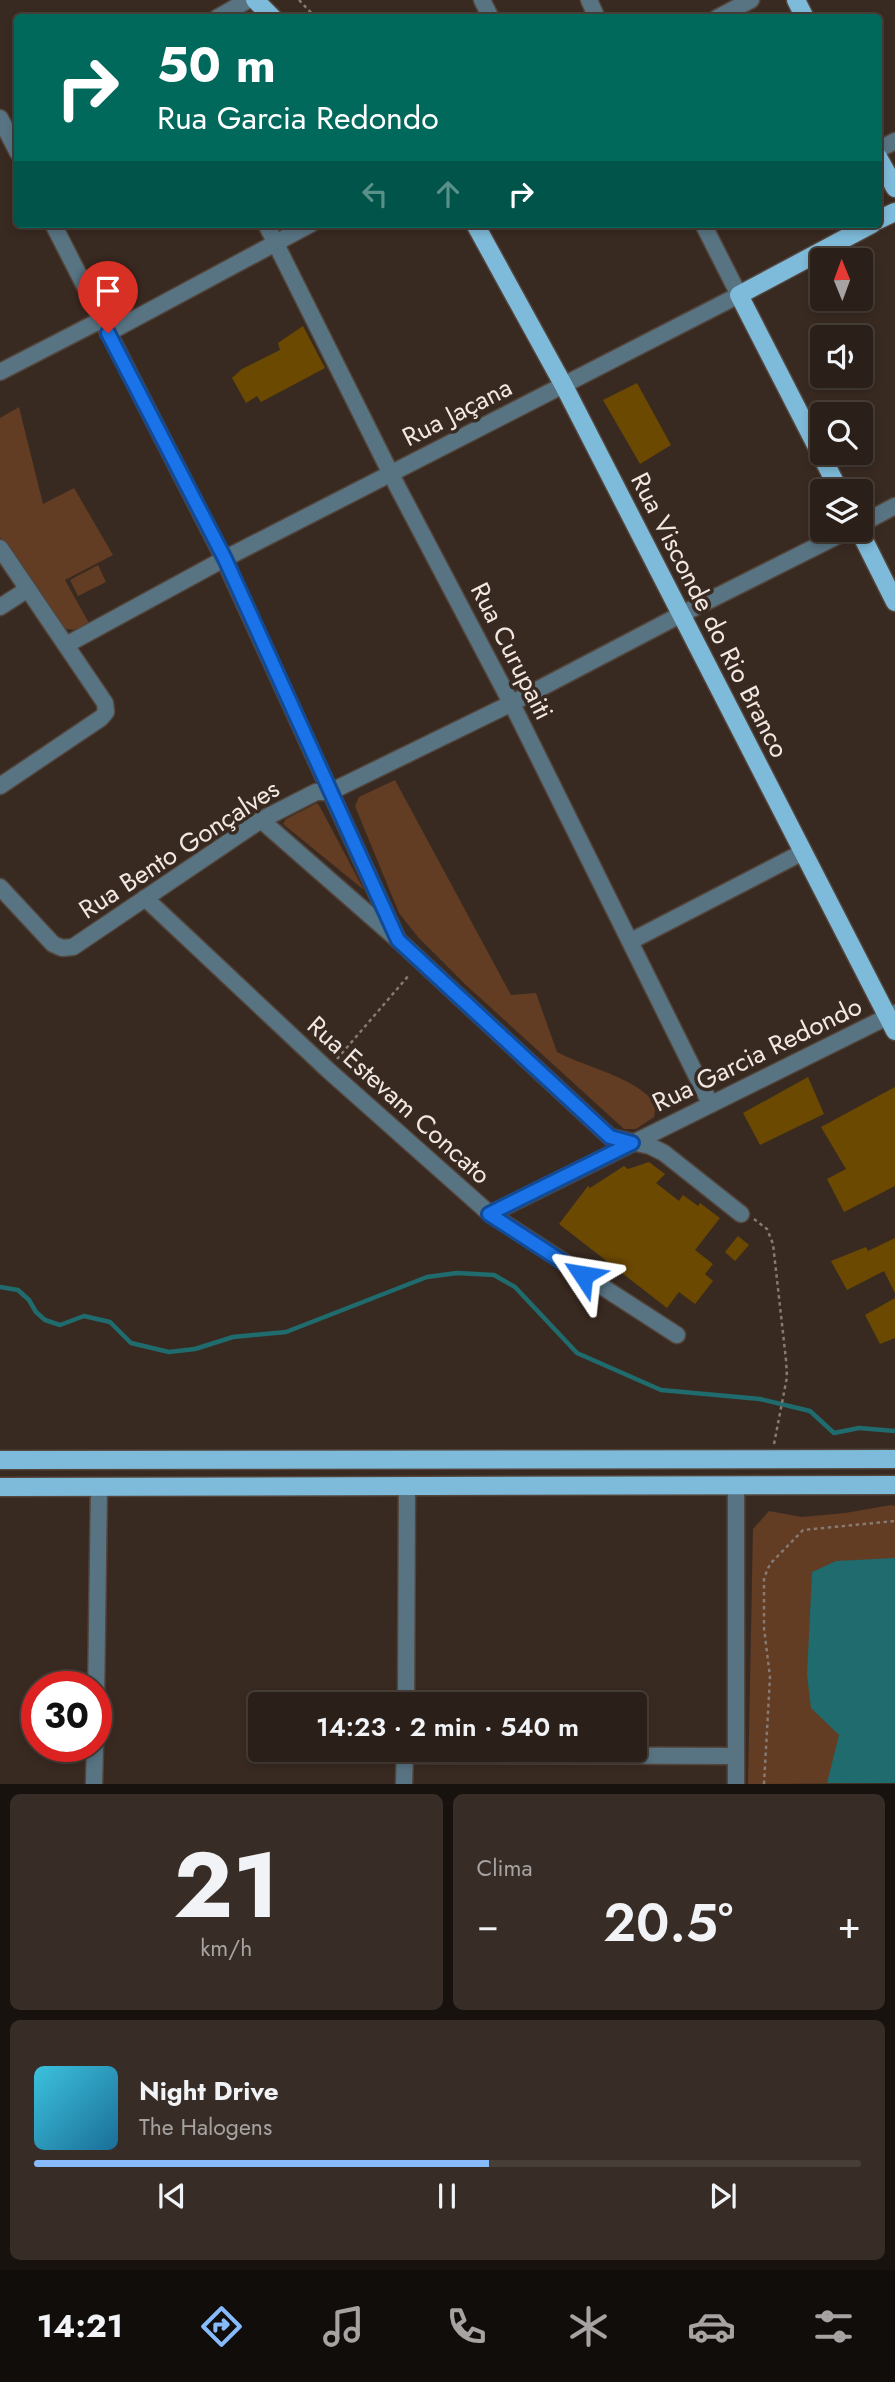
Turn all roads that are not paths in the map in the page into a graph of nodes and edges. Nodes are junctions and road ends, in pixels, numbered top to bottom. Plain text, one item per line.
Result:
1 (248, 0) edge
2 (255, 0) edge
3 (751, 0) edge
4 (224, 14) edge
5 (269, 14) edge
6 (724, 14) edge
7 (5, 123) edge
8 (14, 144) edge
9 (882, 164) edge
10 (895, 188) edge
11 (55, 228) edge
12 (268, 228) edge
13 (304, 228) edge
14 (477, 228) edge
15 (705, 228) edge
16 (865, 228) edge
17 (275, 243) junction
18 (739, 295) junction
19 (104, 327) junction
20 (0, 372) edge
21 (564, 386) junction
22 (392, 475) junction
23 (833, 479) edge
24 (895, 506) edge
25 (873, 518) edge
26 (825, 542) edge
27 (865, 542) edge
28 (0, 548) edge
29 (225, 559) junction
30 (28, 589) junction
31 (895, 602) edge
32 (0, 607) edge
33 (680, 615) junction
34 (66, 645) junction
35 (512, 703) junction
36 (0, 786) edge
37 (330, 792) junction
38 (261, 820) junction
39 (803, 852) junction
40 (0, 887) edge
41 (145, 898) junction
42 (398, 940) junction
43 (631, 941) junction
44 (892, 1020) edge
45 (710, 1103) junction
46 (632, 1143) junction
47 (489, 1214) junction
48 (741, 1214) road end
49 (677, 1335) dead end
50 (895, 1459) edge
51 (0, 1460) edge
52 (736, 1485) junction
53 (895, 1485) edge
54 (407, 1486) junction
55 (0, 1487) edge
56 (99, 1487) junction
57 (96, 1671) edge
58 (405, 1692) edge
59 (647, 1755) edge
60 (735, 1756) junction
61 (95, 1762) edge
62 (405, 1762) edge
63 (94, 1783) edge
64 (404, 1783) edge
65 (736, 1783) edge

1 - 4 street
2 - 5 main road
3 - 6 street
7 - 8 street
9 - 10 main road
11 - 19 street
12 - 17 street, Rua Curupaiti
13 - 17 street
14 - 21 main road, Rua Visconde do Rio Branco
15 - 18 street
16 - 18 main road, Rua Jaçana
17 - 19 street
17 - 22 street, Rua Curupaiti
18 - 21 street, Rua Jaçana
18 - 23 main road
19 - 20 street
19 - 29 street
21 - 22 street, Rua Jaçana
21 - 33 main road, Rua Visconde do Rio Branco
22 - 29 street, Rua Jaçana
22 - 35 street, Rua Curupaiti
24 - 25 street
26 - 33 street, Rua Bento Gonçalves
27 - 31 main road
28 - 30 street
29 - 34 street, Rua Jaçana
29 - 37 street
30 - 32 street
30 - 34 street
33 - 35 street, Rua Bento Gonçalves
33 - 39 main road, Rua Visconde do Rio Branco
34 - 36 street
35 - 37 street, Rua Bento Gonçalves
35 - 43 street, Rua Curupaiti
37 - 38 street, Rua Bento Gonçalves
37 - 42 street
38 - 41 street, Rua Bento Gonçalves
38 - 42 street
39 - 43 street
39 - 44 main road, Rua Visconde do Rio Branco
40 - 41 street, Rua Bento Gonçalves
41 - 47 street, Rua Estevam Concato
42 - 46 street
43 - 45 street, Rua Curupaiti
44 - 45 street, Rua Garcia Redondo
45 - 46 street, Rua Garcia Redondo
46 - 47 street, Rua Garcia Redondo
46 - 48 street
47 - 49 street, Rua Estevam Concato
50 - 51 main road
52 - 53 main road
52 - 54 main road
52 - 60 street
54 - 56 main road
54 - 58 street
55 - 56 main road
56 - 57 street
59 - 60 street
60 - 65 street
61 - 63 street
62 - 64 street

